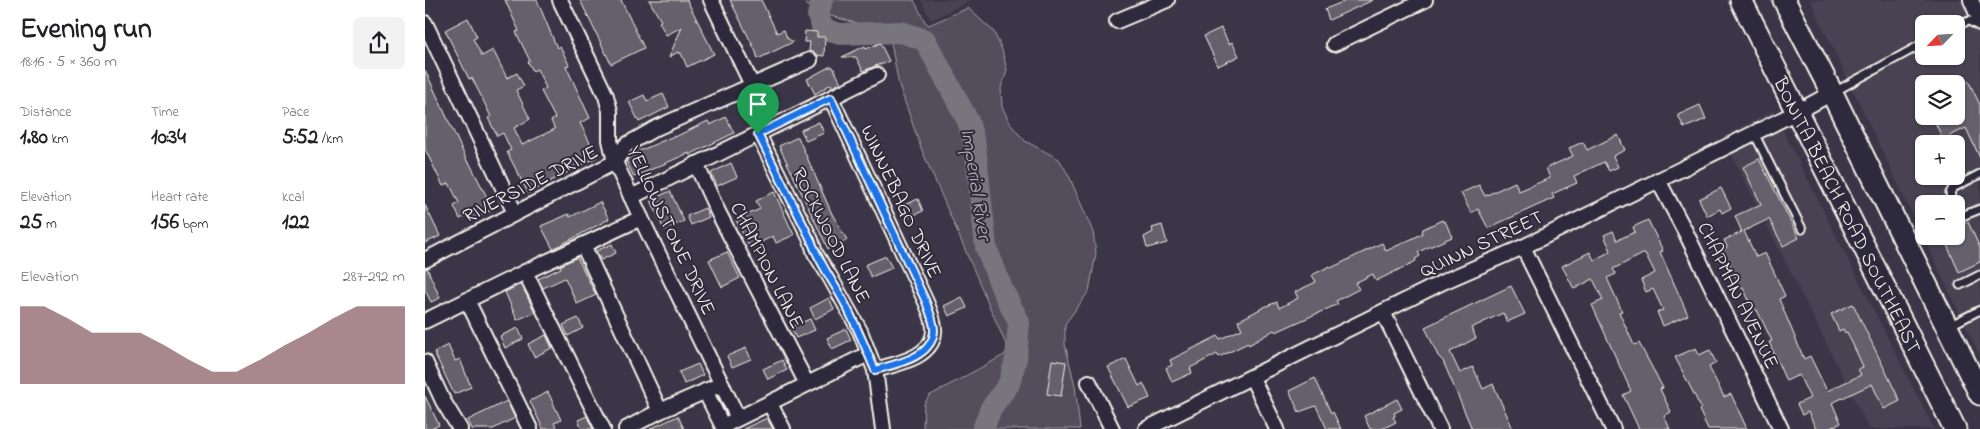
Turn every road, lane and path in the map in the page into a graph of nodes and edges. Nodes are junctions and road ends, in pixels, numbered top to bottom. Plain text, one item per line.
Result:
1 (559, 0) edge
2 (711, 0) edge
3 (1167, 0) edge
4 (1425, 0) edge
5 (1741, 0) edge
6 (1784, 0) edge
7 (1971, 0) edge
8 (1117, 20) dead end
9 (425, 23) edge
10 (1965, 23) edge
11 (1979, 24) edge
12 (1334, 44) dead end
13 (1915, 48) edge
14 (810, 60) dead end
15 (877, 75) dead end
16 (752, 85) junction
17 (1832, 93) junction
18 (831, 98) junction
19 (1797, 112) junction
20 (1754, 133) junction
21 (758, 134) junction
22 (615, 162) junction
23 (695, 164) junction
24 (1980, 174) edge
25 (1658, 180) junction
26 (1951, 195) edge
27 (631, 197) junction
28 (1980, 209) edge
29 (515, 214) junction
30 (1965, 215) edge
31 (641, 218) junction
32 (1802, 229) dead end
33 (583, 245) junction
34 (1523, 247) junction
35 (425, 260) edge
36 (525, 272) junction
37 (1980, 275) edge
38 (1960, 285) dead end
39 (467, 300) junction
40 (1980, 310) edge
41 (1383, 312) junction
42 (425, 321) edge
43 (1947, 327) junction
44 (868, 354) junction
45 (426, 368) edge
46 (875, 370) junction
47 (1252, 378) junction
48 (1089, 382) dead end
49 (722, 384) junction
50 (807, 384) junction
51 (705, 390) junction
52 (1980, 394) edge
53 (770, 404) junction
54 (660, 411) junction
55 (738, 418) junction
56 (723, 427) edge
57 (460, 429) edge
58 (530, 429) edge
59 (603, 429) edge
60 (626, 429) edge
61 (783, 429) edge
62 (883, 429) edge
63 (1112, 429) edge
64 (1145, 429) edge
65 (1277, 429) edge
66 (1440, 429) edge
67 (1613, 429) edge
68 (1781, 429) edge
69 (1955, 429) edge

1 - 22 street, YELLOWSTONE DRIVE
2 - 16 street
3 - 8 street
4 - 12 street
5 - 19 main road, BONITA BEACH ROAD SOUTHEAST
6 - 17 main road, BONITA BEACH ROAD SOUTHEAST
7 - 11 street
9 - 29 street
10 - 11 lane
13 - 17 lane
14 - 16 street, RIVERSIDE DRIVE
15 - 18 street
16 - 22 street, RIVERSIDE DRIVE
17 - 19 street, QUINN STREET
17 - 43 main road, BONITA BEACH ROAD SOUTHEAST
18 - 21 street
18 - 46 street, WINNEBAGO DRIVE
19 - 20 street, QUINN STREET
19 - 69 main road, BONITA BEACH ROAD SOUTHEAST
20 - 25 street, QUINN STREET
20 - 32 lane
21 - 23 street
21 - 44 street, ROCKWOOD LANE
22 - 27 street, YELLOWSTONE DRIVE
22 - 29 street, RIVERSIDE DRIVE
23 - 27 street
23 - 50 street, CHAMPION LANE
24 - 26 lane
25 - 34 street, QUINN STREET
25 - 68 street, CHAPMAN AVENUE
27 - 31 street, YELLOWSTONE DRIVE
28 - 30 lane
29 - 35 street, RIVERSIDE DRIVE
31 - 33 street
31 - 49 street, YELLOWSTONE DRIVE
33 - 36 street
33 - 54 street
34 - 41 street, QUINN STREET
34 - 67 street
36 - 39 street
36 - 59 street
37 - 38 lane
39 - 42 street
39 - 58 street
40 - 43 lane
41 - 47 street, QUINN STREET
41 - 66 street
43 - 52 main road, BONITA BEACH ROAD SOUTHEAST
44 - 46 street, ROCKWOOD LANE
44 - 50 street
45 - 57 street
46 - 62 street
47 - 64 street, QUINN STREET
47 - 65 street
48 - 63 street
49 - 51 street
49 - 55 street, YELLOWSTONE DRIVE
50 - 53 street
51 - 54 street
51 - 56 street
53 - 55 street
53 - 61 street
54 - 60 street
55 - 56 street

